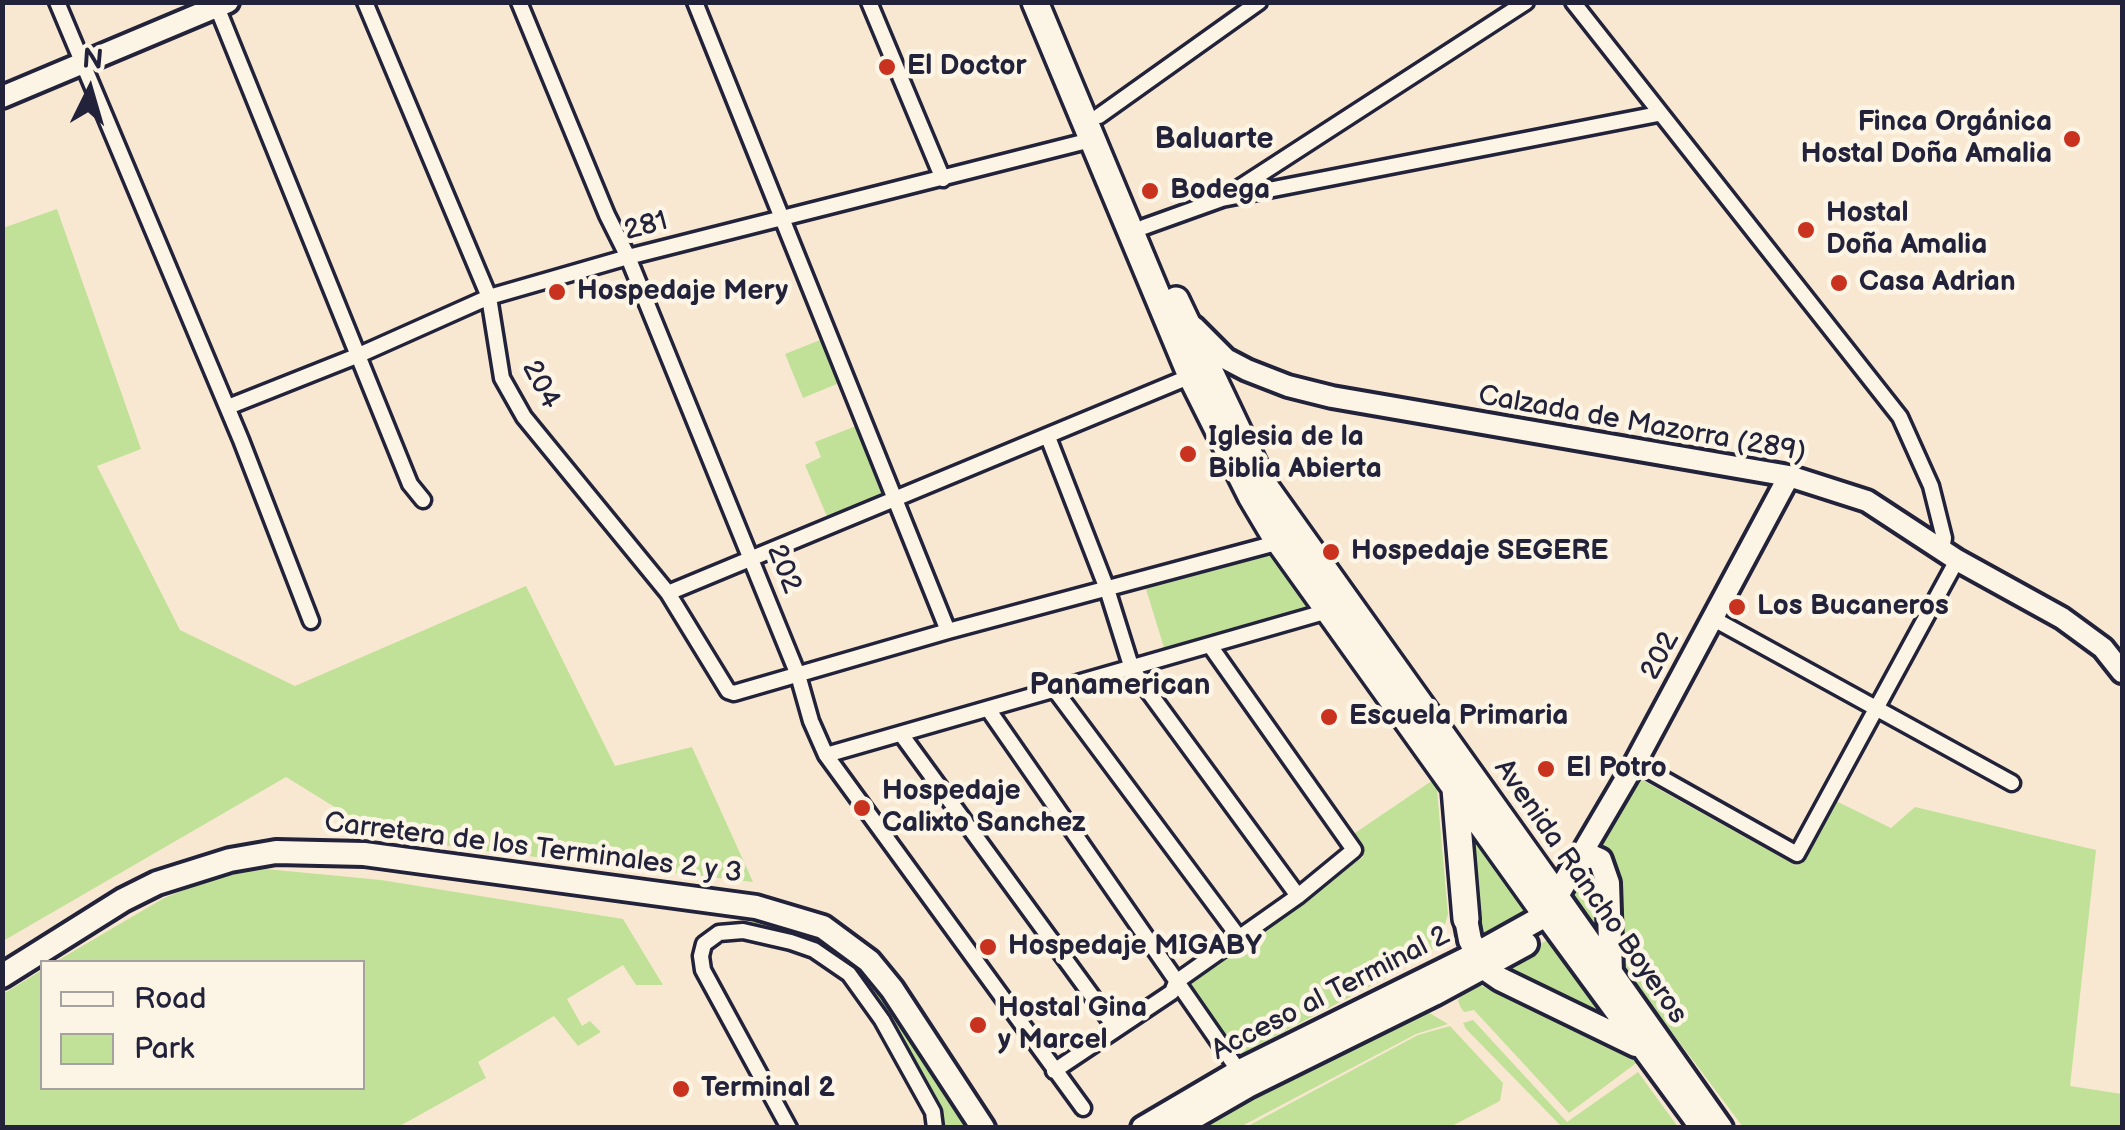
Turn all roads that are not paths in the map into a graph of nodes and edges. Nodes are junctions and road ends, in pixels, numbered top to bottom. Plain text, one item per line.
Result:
1 (57, 2) edge
2 (365, 2) edge
3 (518, 2) edge
4 (695, 2) edge
5 (869, 2) edge
6 (1035, 2) edge
7 (1054, 2) edge
8 (1259, 2) edge
9 (1526, 2) edge
10 (1573, 2) edge
11 (222, 5) edge
12 (83, 64) junction
13 (2, 97) edge
14 (1658, 114) junction
15 (1095, 128) junction
16 (943, 179) junction
17 (1222, 199) junction
18 (784, 218) junction
19 (1144, 226) junction
20 (628, 257) junction
21 (489, 297) junction
22 (1183, 315) junction
23 (359, 355) junction
24 (1191, 376) junction
25 (228, 407) junction
26 (1048, 436) junction
27 (1789, 476) junction
28 (422, 500) dead end
29 (896, 500) junction
30 (1280, 542) junction
31 (1949, 555) junction
32 (750, 560) junction
33 (1108, 588) junction
34 (668, 593) junction
35 (1328, 611) junction
36 (1712, 618) junction
37 (311, 621) dead end
38 (948, 631) junction
39 (1210, 646) junction
40 (1132, 669) junction
41 (2122, 672) edge
42 (798, 675) junction
43 (1056, 690) junction
44 (988, 709) junction
45 (1874, 709) junction
46 (900, 734) junction
47 (826, 755) junction
48 (1635, 763) junction
49 (2012, 782) dead end
50 (1455, 788) junction
51 (1587, 858) junction
52 (1298, 896) junction
53 (1552, 913) junction
54 (1466, 919) junction
55 (1238, 936) junction
56 (1480, 961) junction
57 (1448, 968) junction
58 (1612, 975) junction
59 (2, 976) edge
60 (1176, 982) junction
61 (1116, 1029) junction
62 (1650, 1056) junction
63 (1054, 1071) junction
64 (1244, 1079) junction
65 (1083, 1108) dead end
66 (789, 1128) edge
67 (935, 1128) edge
68 (983, 1128) edge
69 (1143, 1128) edge
70 (1175, 1128) edge
71 (1702, 1128) edge
72 (1722, 1128) edge

1 - 12 street
2 - 21 street, 204
3 - 20 street, 202
4 - 18 street
5 - 16 street
6 - 15 highway, Avenida Rancho Boyeros
7 - 15 highway, Avenida Rancho Boyeros
8 - 15 street
9 - 17 street
10 - 14 street
11 - 12 street
11 - 23 street
12 - 13 street
12 - 25 street
14 - 17 street
14 - 31 street
15 - 16 street, 281
15 - 19 highway, Avenida Rancho Boyeros
15 - 24 highway, Avenida Rancho Boyeros
16 - 18 street, 281
17 - 19 street
18 - 20 street, 281
18 - 29 street
19 - 22 highway, Avenida Rancho Boyeros
20 - 21 street, 281
20 - 32 street, 202
21 - 23 street, 281
21 - 34 street, 204
22 - 27 street, Calzada de Mazorra (289)
22 - 53 highway, Avenida Rancho Boyeros
23 - 25 street, 281
23 - 28 street
24 - 26 street
24 - 30 highway, Avenida Rancho Boyeros
25 - 37 street
26 - 29 street
26 - 33 street
27 - 31 street, Calzada de Mazorra (289)
27 - 36 street, 202
29 - 32 street
29 - 38 street
30 - 33 street
30 - 35 highway, Avenida Rancho Boyeros
31 - 41 street, Calzada de Mazorra (289)
31 - 45 street
32 - 34 street
32 - 42 street, 202
33 - 38 street
33 - 40 street
34 - 42 street, 204
35 - 39 street
35 - 50 highway, Avenida Rancho Boyeros
36 - 45 street
36 - 48 street, 202
38 - 42 street
39 - 40 street
39 - 52 street
40 - 43 street
40 - 52 street
42 - 47 street, 202
43 - 44 street
43 - 55 street
44 - 46 street
44 - 60 street
45 - 48 street
45 - 49 street
46 - 47 street
46 - 61 street
47 - 63 street, 202
48 - 51 street, 202
50 - 53 highway, Avenida Rancho Boyeros
50 - 54 highway
51 - 53 main road
51 - 58 main road
52 - 55 street
53 - 56 main road, Acceso al Terminal 2
53 - 58 main road, Avenida Rancho Boyeros
53 - 62 main road, Avenida Rancho Boyeros
54 - 56 main road
54 - 57 main road
55 - 60 street
56 - 57 main road, Acceso al Terminal 2
56 - 62 main road
56 - 64 main road, Acceso al Terminal 2
57 - 64 main road, Acceso al Terminal 2
58 - 72 main road, Avenida Rancho Boyeros
59 - 68 main road, Carretera de los Terminales 2 y 3
60 - 61 street
60 - 64 street
61 - 63 street
62 - 71 main road, Avenida Rancho Boyeros
63 - 65 street, 202
64 - 69 main road, Acceso al Terminal 2
64 - 70 main road, Acceso al Terminal 2
66 - 67 street

